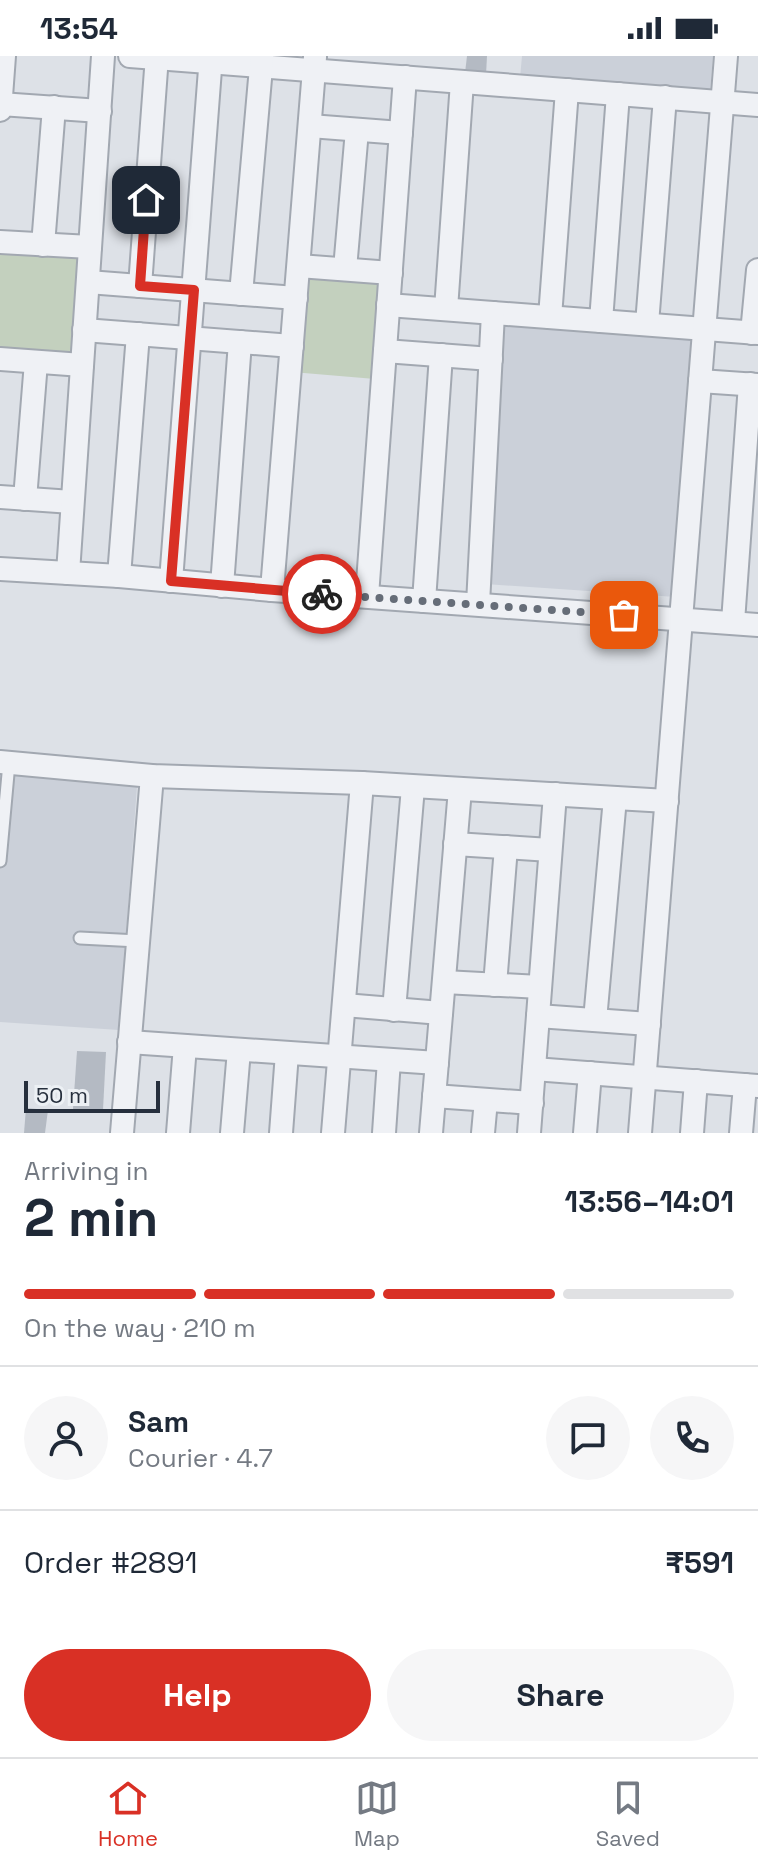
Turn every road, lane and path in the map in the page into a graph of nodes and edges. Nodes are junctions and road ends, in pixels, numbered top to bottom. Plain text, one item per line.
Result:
1 (4, 56) edge
2 (103, 56) edge
3 (130, 56) edge
4 (726, 56) edge
5 (157, 57) edge
6 (211, 59) edge
7 (261, 61) edge
8 (314, 63) edge
9 (363, 65) edge
10 (405, 77) junction
11 (462, 82) junction
12 (567, 90) junction
13 (618, 94) junction
14 (665, 97) junction
15 (722, 102) junction
16 (0, 104) edge
17 (758, 105) edge
18 (54, 107) junction
19 (0, 110) edge
20 (100, 111) junction
21 (310, 126) junction
22 (357, 130) junction
23 (401, 133) junction
24 (0, 242) edge
25 (43, 245) junction
26 (90, 247) junction
27 (299, 266) junction
28 (345, 269) junction
29 (758, 270) edge
30 (391, 273) junction
31 (88, 282) junction
32 (140, 286) junction
33 (194, 290) junction
34 (241, 294) junction
35 (296, 298) junction
36 (388, 305) junction
37 (446, 309) junction
38 (493, 313) junction
39 (550, 317) junction
40 (601, 321) junction
41 (647, 324) junction
42 (704, 329) junction
43 (84, 330) junction
44 (755, 333) edge
45 (138, 334) junction
46 (190, 338) junction
47 (240, 342) junction
48 (292, 346) junction
49 (385, 351) junction
50 (441, 355) junction
51 (0, 359) edge
52 (491, 359) junction
53 (36, 362) junction
54 (82, 365) junction
55 (700, 381) junction
56 (754, 384) edge
57 (0, 497) edge
58 (25, 499) junction
59 (72, 502) junction
60 (0, 569) edge
61 (68, 573) junction
62 (119, 576) junction
63 (171, 581) junction
64 (222, 586) junction
65 (272, 590) junction
66 (367, 596) junction
67 (424, 601) junction
68 (478, 604) junction
69 (682, 620) junction
70 (733, 622) junction
71 (758, 625) edge
72 (4, 762) edge
73 (152, 776) junction
74 (362, 783) junction
75 (413, 787) junction
76 (460, 789) junction
77 (555, 794) junction
78 (615, 798) junction
79 (667, 801) junction
80 (455, 844) junction
81 (506, 847) junction
82 (550, 850) junction
83 (0, 861) edge
84 (80, 938) dead end
85 (138, 941) junction
86 (444, 982) junction
87 (495, 985) junction
88 (540, 987) junction
89 (344, 1005) junction
90 (394, 1010) junction
91 (441, 1013) junction
92 (538, 1016) junction
93 (595, 1020) junction
94 (649, 1024) junction
95 (129, 1042) junction
96 (185, 1046) junction
97 (239, 1050) junction
98 (287, 1053) junction
99 (339, 1057) junction
100 (389, 1060) junction
101 (437, 1063) junction
102 (534, 1069) junction
103 (590, 1073) junction
104 (645, 1078) junction
105 (696, 1081) junction
106 (752, 1085) edge
107 (434, 1096) junction
108 (486, 1100) junction
109 (532, 1103) junction
110 (122, 1133) edge
111 (178, 1133) edge
112 (232, 1133) edge
113 (281, 1133) edge
114 (333, 1133) edge
115 (384, 1133) edge
116 (431, 1133) edge
117 (483, 1133) edge
118 (529, 1133) edge
119 (585, 1133) edge
120 (640, 1133) edge
121 (692, 1133) edge
122 (741, 1133) edge

1 - 16 street
2 - 20 street
3 - 5 street
4 - 15 street
5 - 6 street
5 - 32 street
6 - 7 street
6 - 33 street
7 - 8 street
7 - 34 street
8 - 9 street
8 - 21 street
9 - 10 street
10 - 11 street
10 - 23 street
11 - 12 street
11 - 37 street
12 - 13 street
12 - 39 street
13 - 14 street
13 - 40 street
14 - 15 street
14 - 41 street
15 - 17 street
15 - 42 street
16 - 18 street
16 - 19 street
18 - 20 street
18 - 25 street
20 - 26 street
21 - 22 street
21 - 27 street
22 - 23 street
22 - 28 street
23 - 30 street
24 - 25 street
25 - 26 street
26 - 31 street
27 - 28 street
27 - 35 street
28 - 30 street
29 - 44 street
30 - 36 street
31 - 32 street
31 - 43 street
32 - 33 street
33 - 34 street
33 - 46 street
34 - 35 street
35 - 48 street
36 - 37 street
36 - 49 street
37 - 38 street
38 - 39 street
38 - 52 street
39 - 40 street
40 - 41 street
41 - 42 street
42 - 44 street
42 - 55 street
43 - 45 street
43 - 54 street
45 - 46 street
45 - 62 street
46 - 47 street
46 - 63 street
47 - 48 street
47 - 64 street
48 - 65 street
49 - 50 street
49 - 66 street
50 - 52 street
50 - 67 street
51 - 53 street
52 - 68 street
53 - 54 street
53 - 58 street
54 - 59 street
55 - 56 street
55 - 69 street
56 - 70 street
57 - 58 street
58 - 59 street
59 - 61 street
60 - 61 street
61 - 62 street
62 - 63 street
63 - 64 street
64 - 65 street
65 - 66 street
66 - 67 street
67 - 68 street
68 - 69 street
69 - 70 street
69 - 79 street
70 - 71 street
72 - 73 street
72 - 83 lane
73 - 74 street
73 - 85 street
74 - 75 street
74 - 89 street
75 - 76 street
75 - 90 street
76 - 77 street
76 - 80 street
77 - 78 street
77 - 82 street
78 - 79 street
78 - 93 street
79 - 94 street
80 - 81 street
80 - 86 street
81 - 82 street
81 - 87 street
82 - 88 street
84 - 85 lane
85 - 95 street
86 - 87 street
86 - 91 street
87 - 88 street
88 - 92 street
89 - 90 street
89 - 99 street
90 - 91 street
91 - 101 street
92 - 93 street
92 - 102 street
93 - 94 street
94 - 104 street
95 - 96 street
95 - 110 street
96 - 97 street
96 - 111 street
97 - 98 street
97 - 112 street
98 - 99 street
98 - 113 street
99 - 100 street
99 - 114 street
100 - 101 street
100 - 115 street
101 - 107 street
102 - 103 street
102 - 109 street
103 - 104 street
103 - 119 street
104 - 105 street
104 - 120 street
105 - 106 street
105 - 121 street
106 - 122 street
107 - 108 street
107 - 116 street
108 - 109 street
108 - 117 street
109 - 118 street

